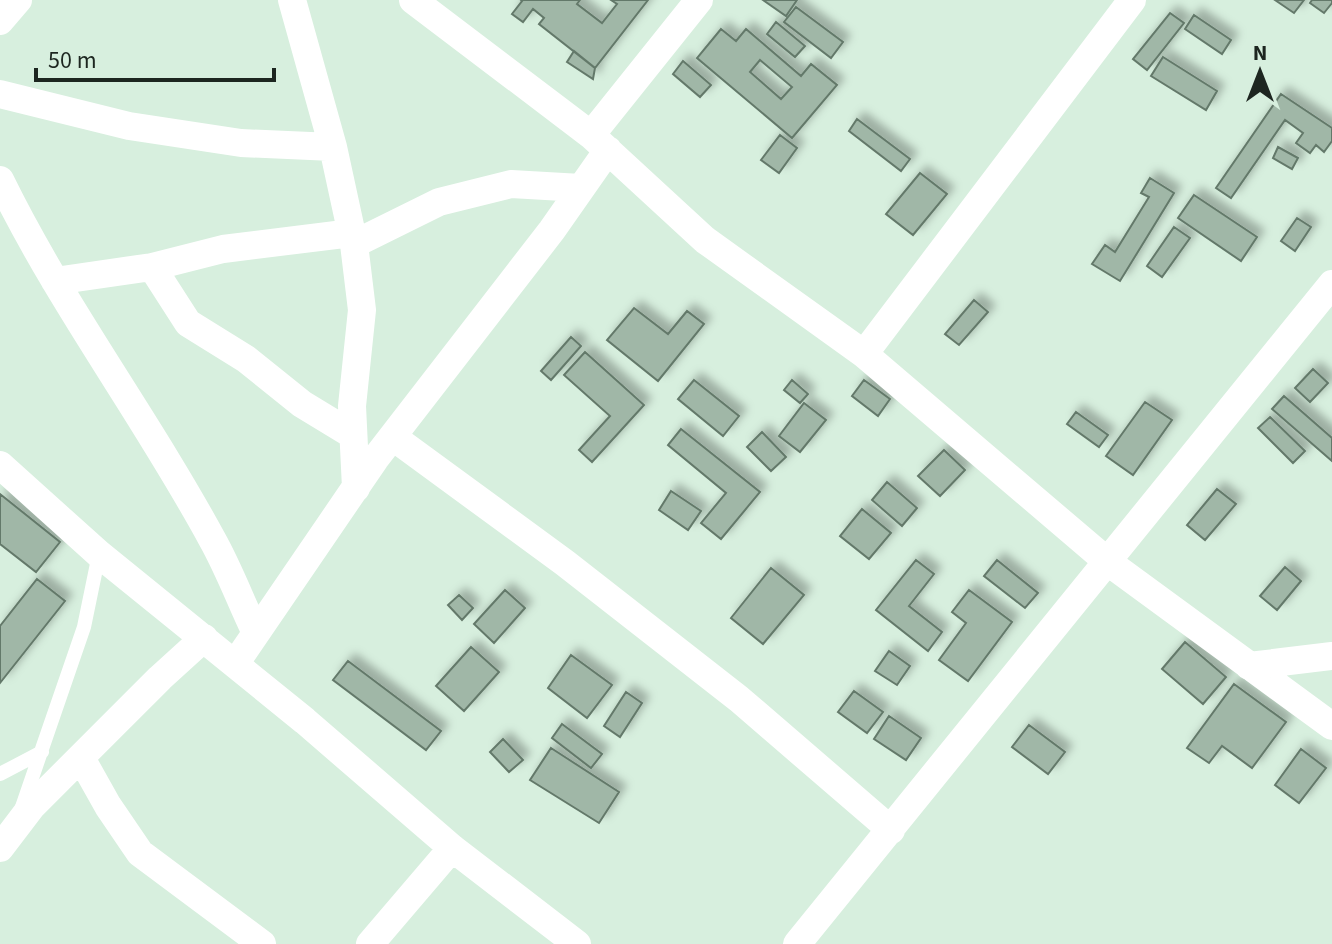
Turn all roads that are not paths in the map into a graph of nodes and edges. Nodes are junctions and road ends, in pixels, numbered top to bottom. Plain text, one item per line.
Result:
1 (18, 0) edge
2 (292, 0) edge
3 (413, 0) edge
4 (699, 0) edge
5 (1132, 0) edge
6 (0, 21) edge
7 (0, 94) edge
8 (599, 142) junction
9 (333, 147) junction
10 (0, 180) edge
11 (581, 188) junction
12 (353, 238) junction
13 (152, 267) junction
14 (55, 281) junction
15 (1327, 300) edge
16 (864, 354) junction
17 (353, 435) junction
18 (393, 437) junction
19 (0, 465) edge
20 (356, 488) junction
21 (99, 554) junction
22 (1108, 562) junction
23 (256, 633) junction
24 (204, 638) junction
25 (1332, 656) edge
26 (235, 664) junction
27 (1249, 666) junction
28 (1332, 726) edge
29 (42, 752) junction
30 (81, 758) junction
31 (0, 774) edge
32 (891, 830) junction
33 (7, 839) edge
34 (452, 848) junction
35 (262, 944) edge
36 (370, 944) edge
37 (577, 944) edge
38 (797, 944) edge

1 - 6 street
2 - 9 street
3 - 8 street
4 - 8 street
5 - 16 street
7 - 9 street
8 - 11 street
8 - 16 street
9 - 12 street
10 - 14 street
11 - 12 street
11 - 18 street
12 - 13 street
12 - 17 street
13 - 14 street
13 - 17 street
14 - 23 street
15 - 22 street
16 - 22 street
17 - 20 street
18 - 20 street
18 - 32 street
19 - 21 street
20 - 23 street
21 - 24 street
21 - 29 lane
22 - 27 street
22 - 32 street
23 - 26 street
24 - 26 street
24 - 30 street
25 - 27 street
26 - 34 street
27 - 28 street
29 - 31 lane
29 - 33 lane
30 - 33 street
30 - 35 street
32 - 38 street
34 - 36 street
34 - 37 street

